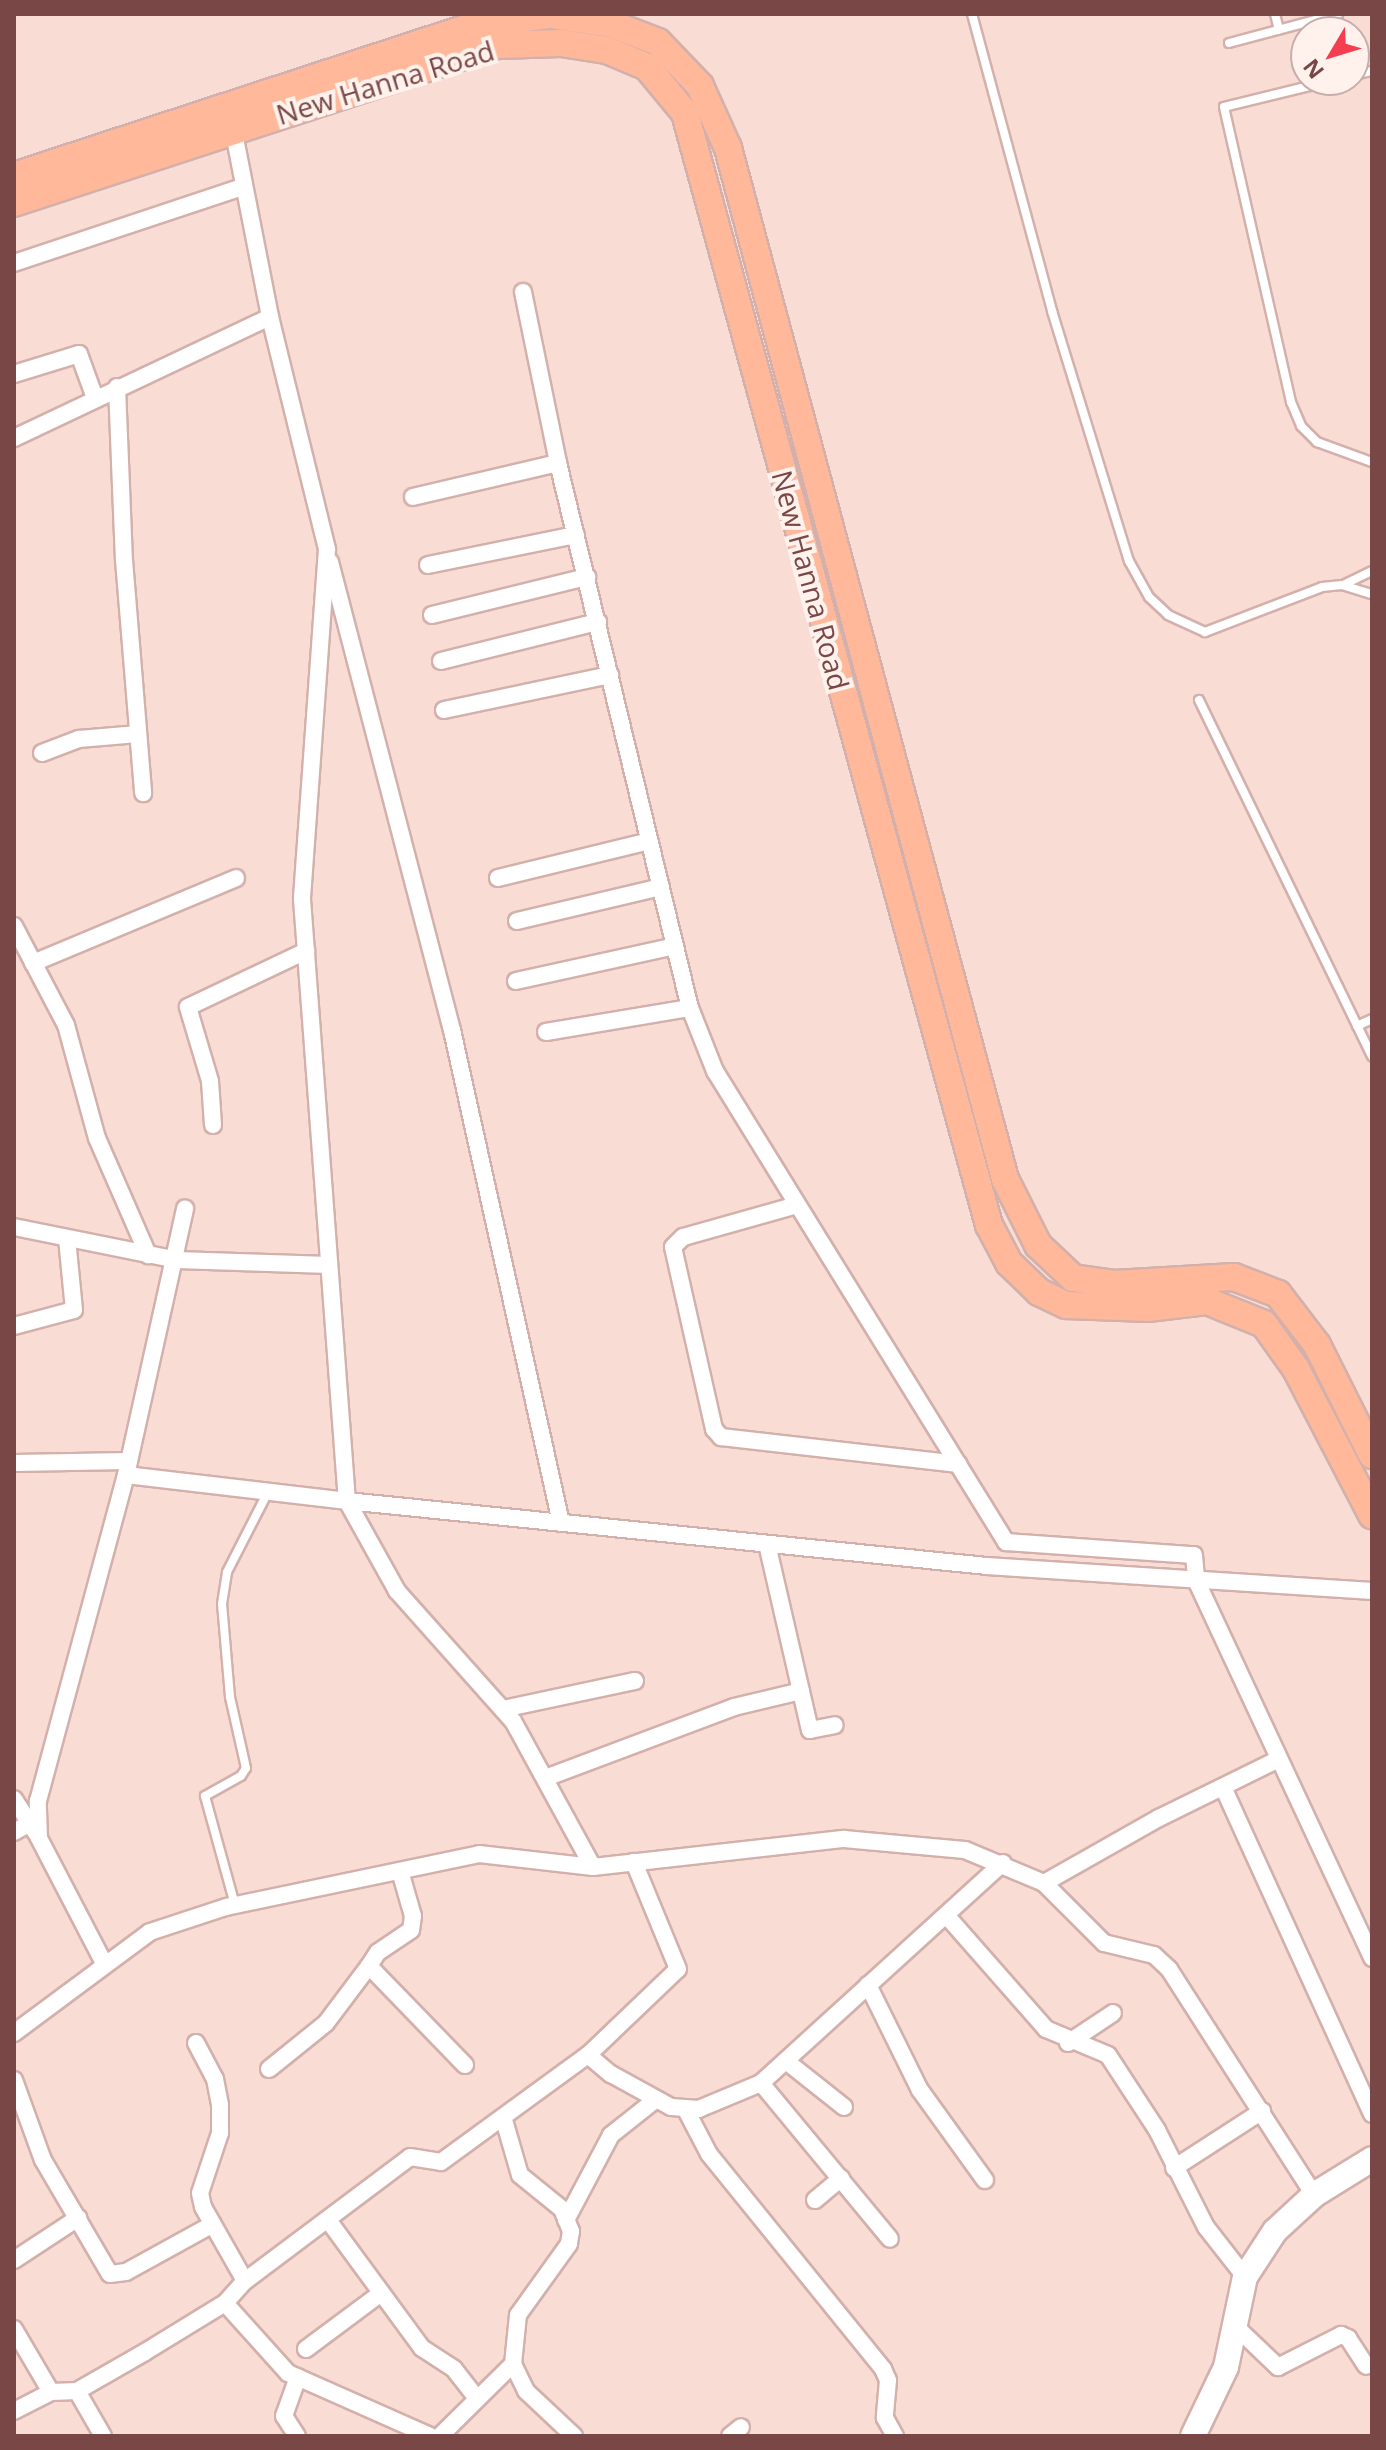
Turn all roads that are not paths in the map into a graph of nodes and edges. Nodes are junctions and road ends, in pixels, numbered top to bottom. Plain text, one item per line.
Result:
1 (972, 14) edge
2 (1275, 14) edge
3 (1338, 14) edge
4 (1279, 30) junction
5 (1229, 43) dead end
6 (1290, 91) edge
7 (231, 118) junction
8 (14, 176) edge
9 (243, 187) junction
10 (14, 203) edge
11 (14, 263) edge
12 (523, 292) dead end
13 (270, 317) junction
14 (14, 374) edge
15 (117, 387) junction
16 (95, 398) junction
17 (14, 438) edge
18 (1372, 462) edge
19 (558, 463) junction
20 (413, 497) dead end
21 (576, 535) junction
22 (327, 549) junction
23 (428, 565) dead end
24 (1372, 571) edge
25 (587, 577) junction
26 (1342, 585) junction
27 (1372, 594) edge
28 (432, 615) dead end
29 (598, 622) junction
30 (441, 661) dead end
31 (610, 675) junction
32 (1199, 700) dead end
33 (444, 710) dead end
34 (138, 734) junction
35 (42, 753) dead end
36 (143, 793) dead end
37 (650, 841) junction
38 (236, 878) dead end
39 (498, 878) dead end
40 (661, 887) junction
41 (517, 921) dead end
42 (14, 926) edge
43 (675, 946) junction
44 (306, 951) junction
45 (33, 963) junction
46 (516, 981) dead end
47 (690, 1008) junction
48 (1372, 1019) edge
49 (1357, 1026) junction
50 (546, 1032) dead end
51 (1372, 1056) edge
52 (213, 1125) dead end
53 (797, 1205) junction
54 (185, 1208) dead end
55 (14, 1227) edge
56 (67, 1239) junction
57 (148, 1255) junction
58 (177, 1260) junction
59 (329, 1265) junction
60 (14, 1326) edge
61 (1372, 1455) edge
62 (14, 1463) edge
63 (958, 1464) junction
64 (127, 1468) junction
65 (268, 1492) junction
66 (347, 1501) junction
67 (1372, 1515) edge
68 (561, 1523) junction
69 (767, 1544) junction
70 (1196, 1580) junction
71 (1372, 1591) edge
72 (635, 1681) dead end
73 (801, 1691) junction
74 (503, 1709) junction
75 (835, 1725) dead end
76 (1277, 1760) junction
77 (548, 1777) junction
78 (1223, 1787) junction
79 (14, 1799) edge
80 (34, 1830) junction
81 (14, 1832) edge
82 (634, 1862) junction
83 (1003, 1863) junction
84 (593, 1867) junction
85 (400, 1871) junction
86 (1044, 1883) junction
87 (236, 1905) junction
88 (946, 1915) junction
89 (1372, 1958) edge
90 (105, 1965) junction
91 (369, 1966) junction
92 (868, 1985) junction
93 (1113, 2013) dead end
94 (14, 2033) edge
95 (196, 2043) dead end
96 (1068, 2043) junction
97 (588, 2055) junction
98 (786, 2061) junction
99 (465, 2065) dead end
100 (269, 2069) dead end
101 (761, 2083) junction
102 (16, 2092) edge
103 (655, 2100) junction
104 (844, 2107) dead end
105 (685, 2108) junction
106 (1262, 2111) junction
107 (1372, 2114) edge
108 (504, 2120) junction
109 (1372, 2159) edge
110 (1174, 2168) junction
111 (841, 2178) junction
112 (985, 2180) dead end
113 (1314, 2195) junction
114 (815, 2200) dead end
115 (78, 2218) junction
116 (328, 2220) junction
117 (566, 2220) junction
118 (213, 2224) junction
119 (890, 2239) dead end
120 (14, 2260) edge
121 (1245, 2277) junction
122 (245, 2281) junction
123 (381, 2293) junction
124 (225, 2303) junction
125 (1234, 2325) junction
126 (14, 2329) edge
127 (306, 2349) dead end
128 (513, 2364) junction
129 (1366, 2366) dead end
130 (298, 2377) junction
131 (77, 2391) junction
132 (51, 2392) junction
133 (476, 2397) junction
134 (14, 2411) edge
135 (421, 2434) edge
136 (103, 2436) edge
137 (297, 2436) edge
138 (440, 2436) edge
139 (574, 2436) edge
140 (895, 2436) edge
141 (1193, 2436) edge

1 - 26 lane
2 - 4 lane
3 - 4 lane
4 - 5 lane
6 - 18 lane
7 - 8 main road, New Hanna Road
7 - 9 street
7 - 10 main road, New Hanna Road
7 - 61 main road, New Hanna Road
7 - 67 main road, New Hanna Road
9 - 11 street
9 - 13 street
12 - 19 street
13 - 15 street
13 - 22 street
14 - 16 street
15 - 16 street
15 - 34 street
16 - 17 street
19 - 20 street
19 - 21 street
21 - 23 street
21 - 25 street
22 - 44 street
22 - 68 street
24 - 26 lane
25 - 28 street
25 - 29 street
26 - 27 lane
29 - 30 street
29 - 31 street
31 - 33 street
31 - 37 street
32 - 49 lane
34 - 35 street
34 - 36 street
37 - 39 street
37 - 40 street
38 - 45 street
40 - 41 street
40 - 43 street
42 - 45 street
43 - 46 street
43 - 47 street
44 - 52 street
44 - 59 street
45 - 57 street
47 - 50 street
47 - 53 street
48 - 49 lane
49 - 51 lane
53 - 63 street
53 - 63 street
54 - 58 street
55 - 56 street
56 - 57 street
56 - 60 street
57 - 58 street
58 - 59 street
58 - 64 street
59 - 66 street
62 - 64 street
63 - 70 street
64 - 65 street
64 - 80 street
65 - 66 street
65 - 87 lane
66 - 68 street
66 - 74 street
68 - 69 street
69 - 70 street
69 - 73 street
70 - 71 street
70 - 76 street
72 - 74 street
73 - 75 street
73 - 77 street
74 - 77 street
76 - 78 street
76 - 89 street
77 - 84 street
78 - 86 street
78 - 107 street
79 - 80 street
80 - 81 street
80 - 90 street
82 - 83 street
82 - 84 street
82 - 97 street
83 - 86 street
83 - 88 street
84 - 85 street
85 - 87 street
85 - 91 street
86 - 106 street
87 - 90 street
88 - 92 street
88 - 96 street
90 - 94 street
91 - 99 street
91 - 100 street
92 - 98 street
92 - 112 street
93 - 96 street
95 - 118 street
96 - 110 street
97 - 103 street
97 - 108 street
98 - 101 street
98 - 104 street
101 - 105 street
101 - 111 street
102 - 115 street
103 - 105 street
103 - 117 street
105 - 140 street
106 - 110 street
106 - 113 street
108 - 116 street
108 - 117 street
109 - 113 street
110 - 121 street
111 - 114 street
111 - 119 street
113 - 121 street
115 - 118 street
115 - 120 street
116 - 122 street
116 - 123 street
117 - 128 street
118 - 122 street
121 - 125 street
122 - 124 street
123 - 127 street
123 - 133 street
124 - 130 street
124 - 131 street
125 - 129 street
125 - 141 street
126 - 132 street
128 - 133 street
128 - 139 street
130 - 135 street
130 - 137 street
131 - 132 street
131 - 136 street
132 - 134 street
133 - 138 street

